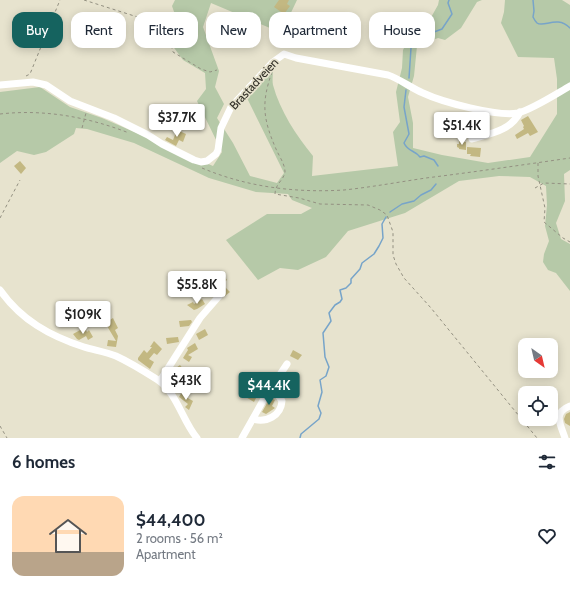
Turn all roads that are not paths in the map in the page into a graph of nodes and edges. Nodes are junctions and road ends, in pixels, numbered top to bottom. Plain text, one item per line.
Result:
1 (0, 85) edge
2 (570, 86) edge
3 (520, 112) junction
4 (472, 139) dead end
5 (0, 290) edge
6 (220, 295) dead end
7 (287, 364) dead end
8 (160, 381) junction
9 (268, 392) junction
10 (570, 406) edge
11 (253, 419) junction
12 (197, 438) edge
13 (242, 438) edge
14 (565, 438) edge

1 - 3 street, Brastadveien
2 - 3 street, Brastadveien
3 - 4 street
5 - 8 street
6 - 8 street
7 - 9 street
8 - 12 street
9 - 11 street
9 - 11 street
10 - 14 street
11 - 13 street

